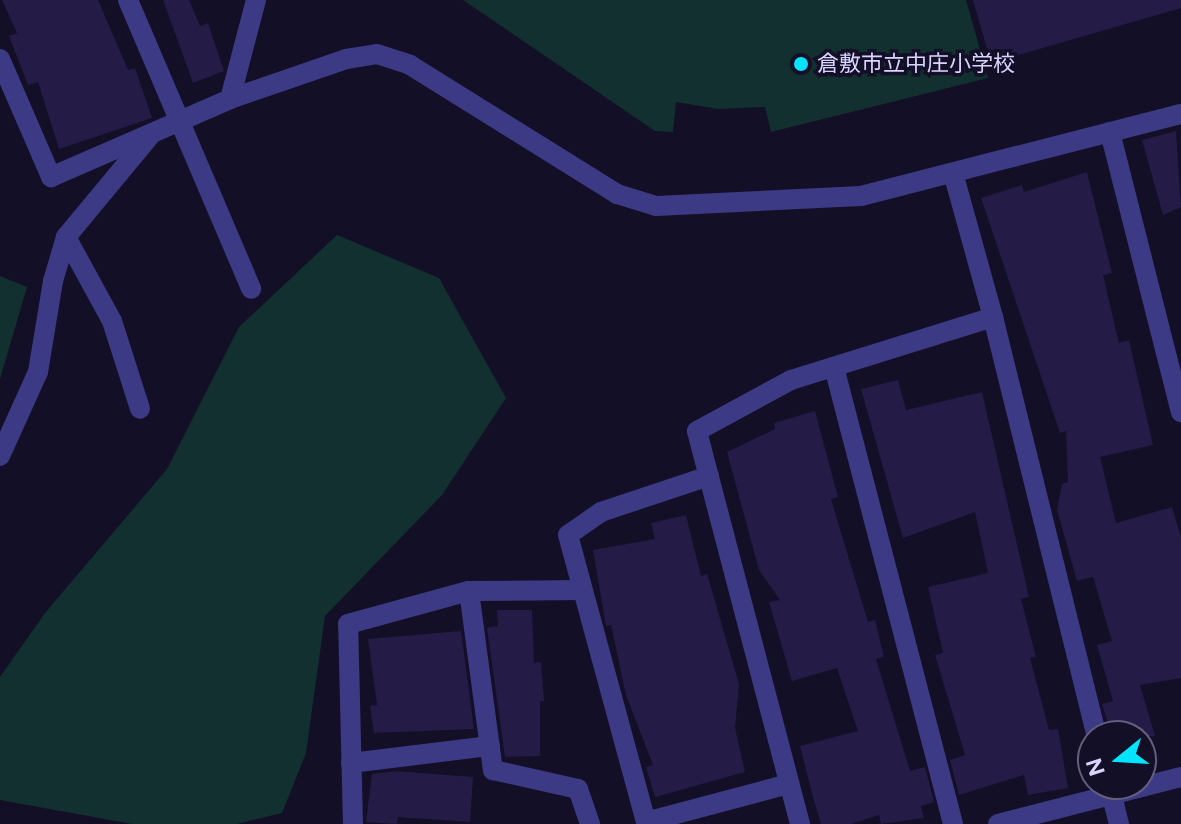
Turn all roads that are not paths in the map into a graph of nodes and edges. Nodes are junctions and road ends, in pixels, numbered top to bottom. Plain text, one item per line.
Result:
1 (128, 0) edge
2 (256, 0) edge
3 (0, 59) edge
4 (230, 99) junction
5 (1181, 114) edge
6 (181, 121) junction
7 (1110, 132) junction
8 (153, 133) junction
9 (953, 173) junction
10 (66, 237) junction
11 (251, 289) dead end
12 (993, 317) junction
13 (834, 367) junction
14 (140, 409) dead end
15 (1181, 412) edge
16 (0, 456) edge
17 (709, 476) junction
18 (582, 590) junction
19 (469, 591) junction
20 (1093, 720) edge
21 (490, 746) junction
22 (351, 763) junction
23 (1181, 777) edge
24 (1157, 781) edge
25 (789, 784) junction
26 (1077, 799) edge
27 (1113, 800) edge
28 (353, 824) edge
29 (590, 824) edge
30 (800, 824) edge
31 (953, 824) edge
32 (998, 824) edge
33 (1119, 824) edge

1 - 6 street
2 - 4 street
3 - 8 street
4 - 6 street
4 - 9 street
5 - 7 street
6 - 8 street
6 - 11 street
7 - 9 street
7 - 15 street
8 - 10 street
9 - 12 street
10 - 14 street
10 - 16 street
12 - 13 street
12 - 20 street
13 - 17 street
13 - 31 street
17 - 18 street
17 - 25 street
18 - 19 street
18 - 25 street
19 - 21 street
19 - 22 street
21 - 22 street
21 - 29 street
22 - 28 street
23 - 24 street
25 - 30 street
26 - 32 street
27 - 33 street

